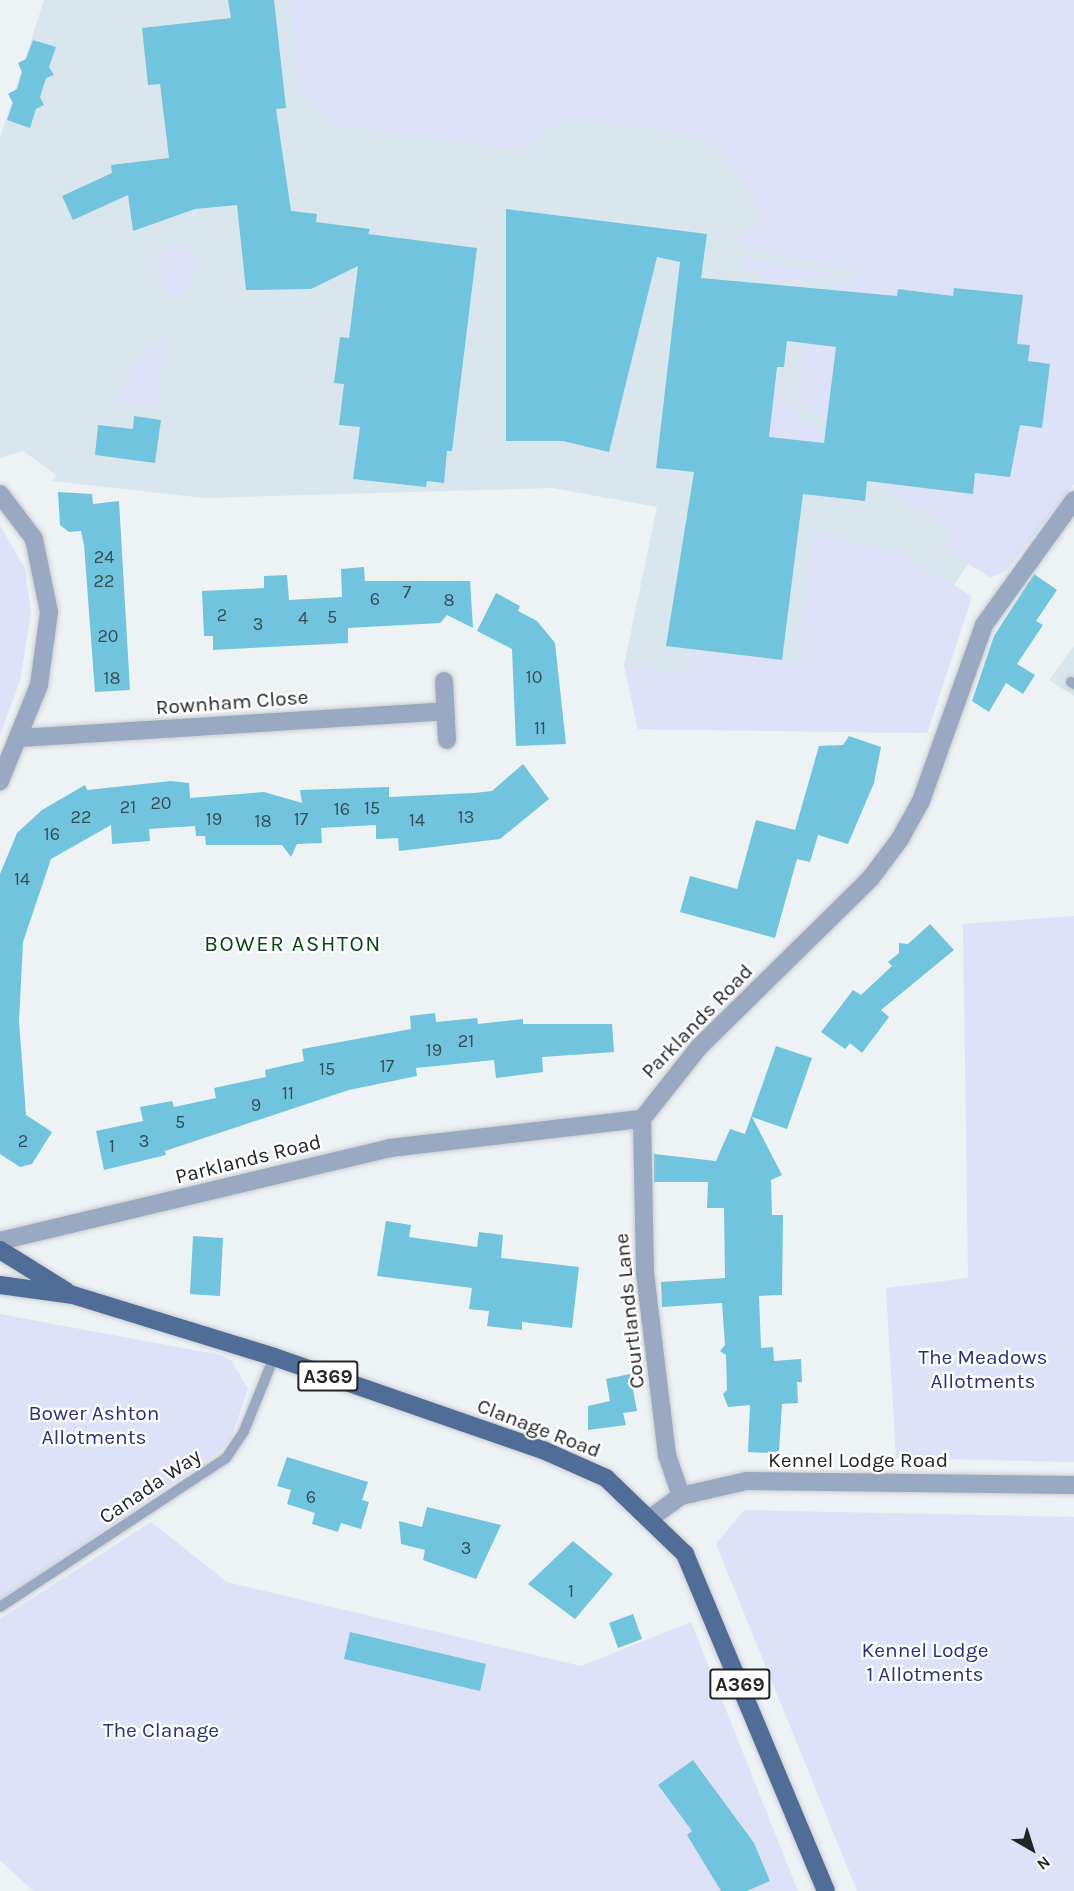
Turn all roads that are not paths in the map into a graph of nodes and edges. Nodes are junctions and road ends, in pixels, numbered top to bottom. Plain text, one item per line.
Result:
1 (0, 494) edge
2 (1074, 500) edge
3 (444, 681) dead end
4 (445, 711) junction
5 (21, 738) junction
6 (447, 740) dead end
7 (0, 781) edge
8 (642, 1119) junction
9 (0, 1241) edge
10 (0, 1250) edge
11 (0, 1285) edge
12 (73, 1295) junction
13 (274, 1357) junction
14 (1074, 1485) edge
15 (681, 1496) junction
16 (652, 1517) junction
17 (0, 1607) edge
18 (826, 1891) edge

1 - 5 street
2 - 8 street, Parklands Road
3 - 4 street
4 - 5 street, Rownham Close
4 - 6 street
5 - 7 street
8 - 9 street, Parklands Road
8 - 15 street, Courtlands Lane
10 - 12 main road, Clanage Road / A369
11 - 12 main road, Clanage Road / A369
12 - 13 main road, Clanage Road / A369
13 - 16 main road, Clanage Road / A369
13 - 17 lane, Canada Way
14 - 15 street, Kennel Lodge Road
15 - 16 street, Kennel Lodge Road
16 - 18 main road, Clanage Road / A369

